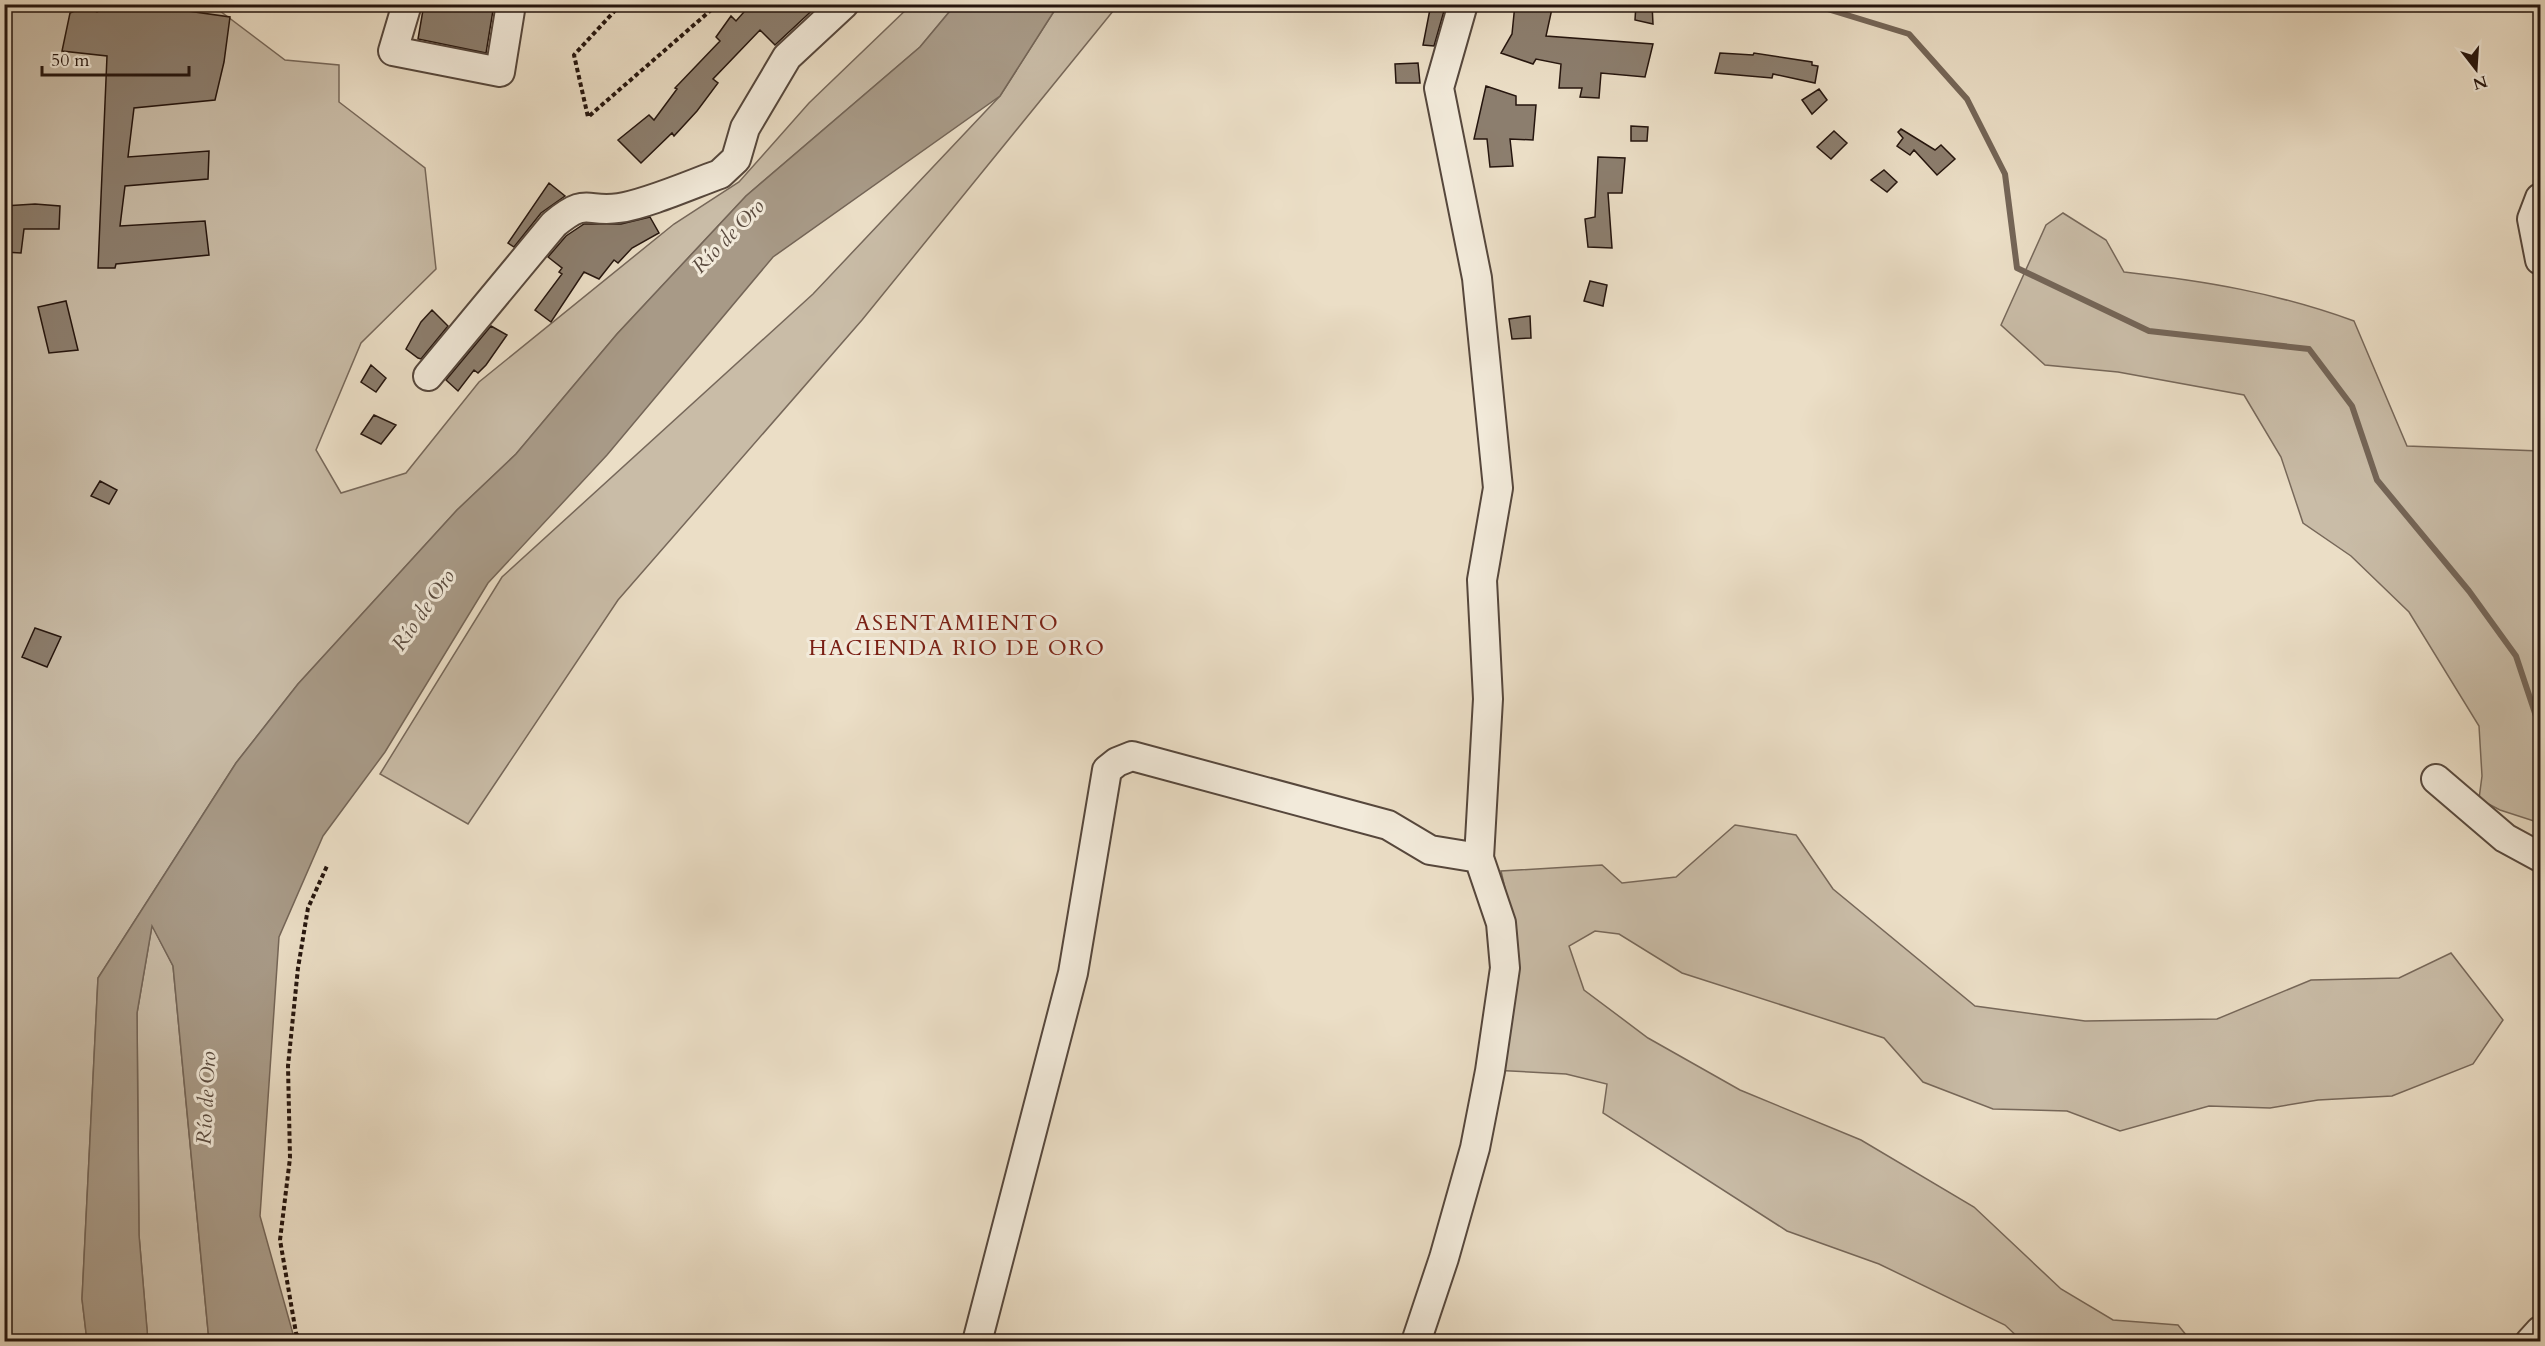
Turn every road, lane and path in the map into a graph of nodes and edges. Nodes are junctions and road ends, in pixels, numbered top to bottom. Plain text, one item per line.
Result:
1 (406, 4) edge
2 (511, 4) edge
3 (621, 4) edge
4 (718, 4) edge
5 (844, 4) edge
6 (1463, 4) edge
7 (2541, 198) edge
8 (2541, 260) edge
9 (428, 376) dead end
10 (2436, 779) dead end
11 (2541, 857) edge
12 (1479, 858) junction
13 (327, 866) dead end
14 (2541, 1331) edge
15 (302, 1341) edge
16 (977, 1341) edge
17 (1416, 1341) edge
18 (2530, 1341) edge

1 - 2 street
3 - 4 path
5 - 9 street
6 - 12 street
7 - 8 street
10 - 11 street
12 - 16 street
12 - 17 street
13 - 15 path
14 - 18 street

